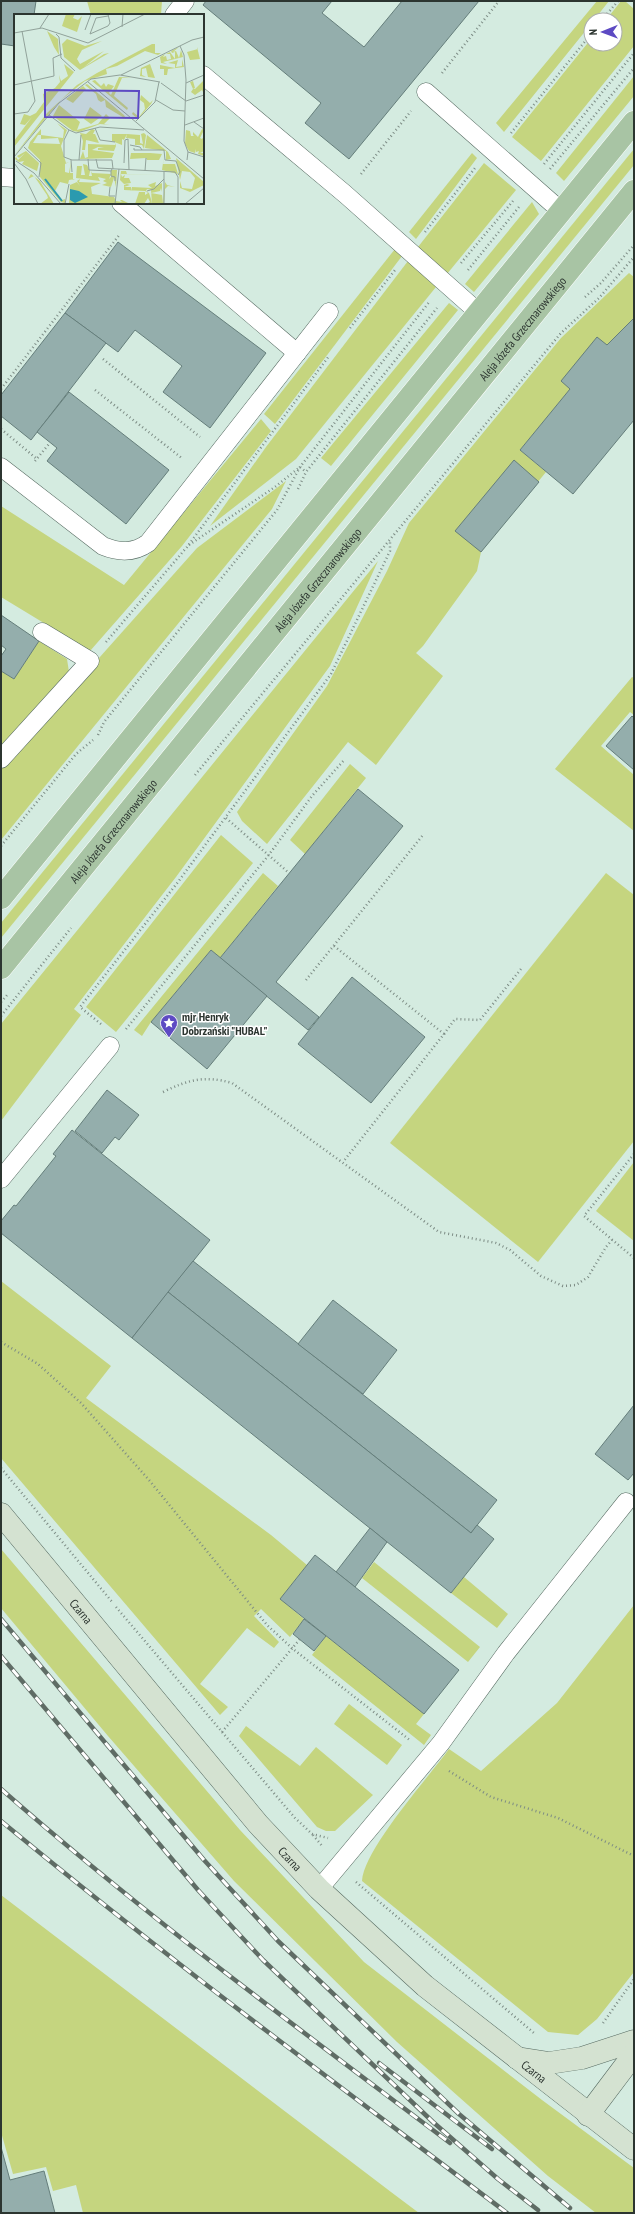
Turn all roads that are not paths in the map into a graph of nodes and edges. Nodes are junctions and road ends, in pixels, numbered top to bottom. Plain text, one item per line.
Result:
1 (185, 1) edge
2 (175, 14) edge
3 (204, 76) edge
4 (426, 92) dead end
5 (634, 122) edge
6 (1, 177) edge
7 (14, 178) edge
8 (634, 191) edge
9 (123, 204) edge
10 (561, 212) junction
11 (329, 312) dead end
12 (478, 312) junction
13 (297, 353) junction
14 (1, 467) edge
15 (42, 632) dead end
16 (1, 759) edge
17 (1, 898) edge
18 (1, 968) edge
19 (114, 1042) road end
20 (1, 1179) edge
21 (626, 1502) dead end
22 (1, 1514) edge
23 (319, 1889) junction
24 (634, 2041) edge
25 (634, 2054) edge
26 (516, 2058) junction
27 (588, 2115) junction
28 (634, 2149) edge

1 - 2 lane
3 - 12 lane
4 - 10 lane
5 - 10 main road
6 - 7 lane
8 - 18 main road, Aleja Józefa Grzecznarowskiego
9 - 13 lane
10 - 12 main road
11 - 13 lane
12 - 17 main road
13 - 14 lane
15 - 16 lane
19 - 20 lane
21 - 23 lane
22 - 23 street, Czarna
23 - 26 street, Czarna
24 - 26 street
25 - 27 street
26 - 27 street, Czarna
27 - 28 street, Czarna

